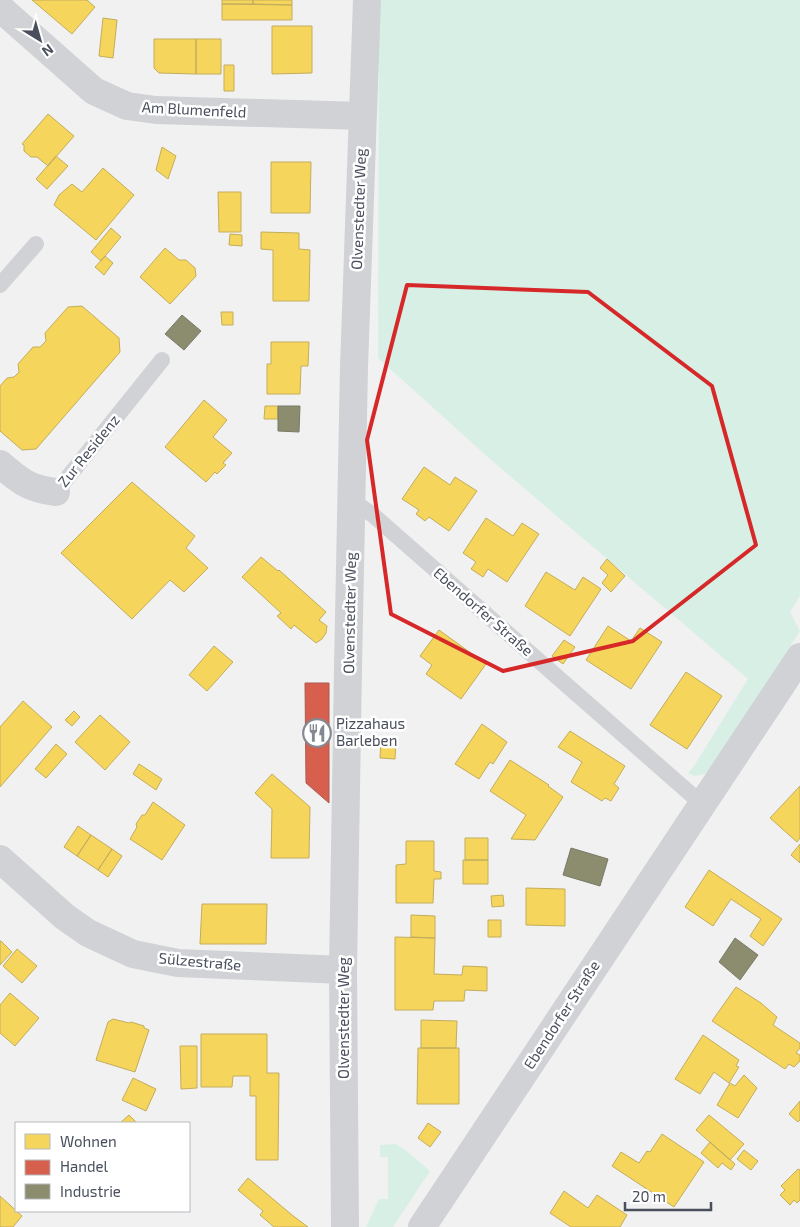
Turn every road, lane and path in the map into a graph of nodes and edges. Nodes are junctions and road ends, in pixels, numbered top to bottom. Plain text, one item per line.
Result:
1 (367, 0) edge
2 (0, 8) edge
3 (362, 116) junction
4 (36, 244) dead end
5 (0, 285) edge
6 (162, 360) dead end
7 (0, 464) edge
8 (56, 492) joint
9 (352, 502) junction
10 (797, 668) edge
11 (702, 804) junction
12 (0, 859) edge
13 (343, 970) junction
14 (344, 1227) edge
15 (422, 1227) edge

1 - 3 street, Olvenstedter Weg
2 - 3 street, Am Blumenfeld
3 - 9 street, Olvenstedter Weg
4 - 5 lane
6 - 8 lane, Zur Residenz
7 - 8 street, Zur Residenz
9 - 11 lane, Ebendorfer Straße
9 - 13 street, Olvenstedter Weg
10 - 11 street, Ebendorfer Straße
11 - 15 street, Ebendorfer Straße
12 - 13 street, Sülzestraße
13 - 14 street, Olvenstedter Weg

